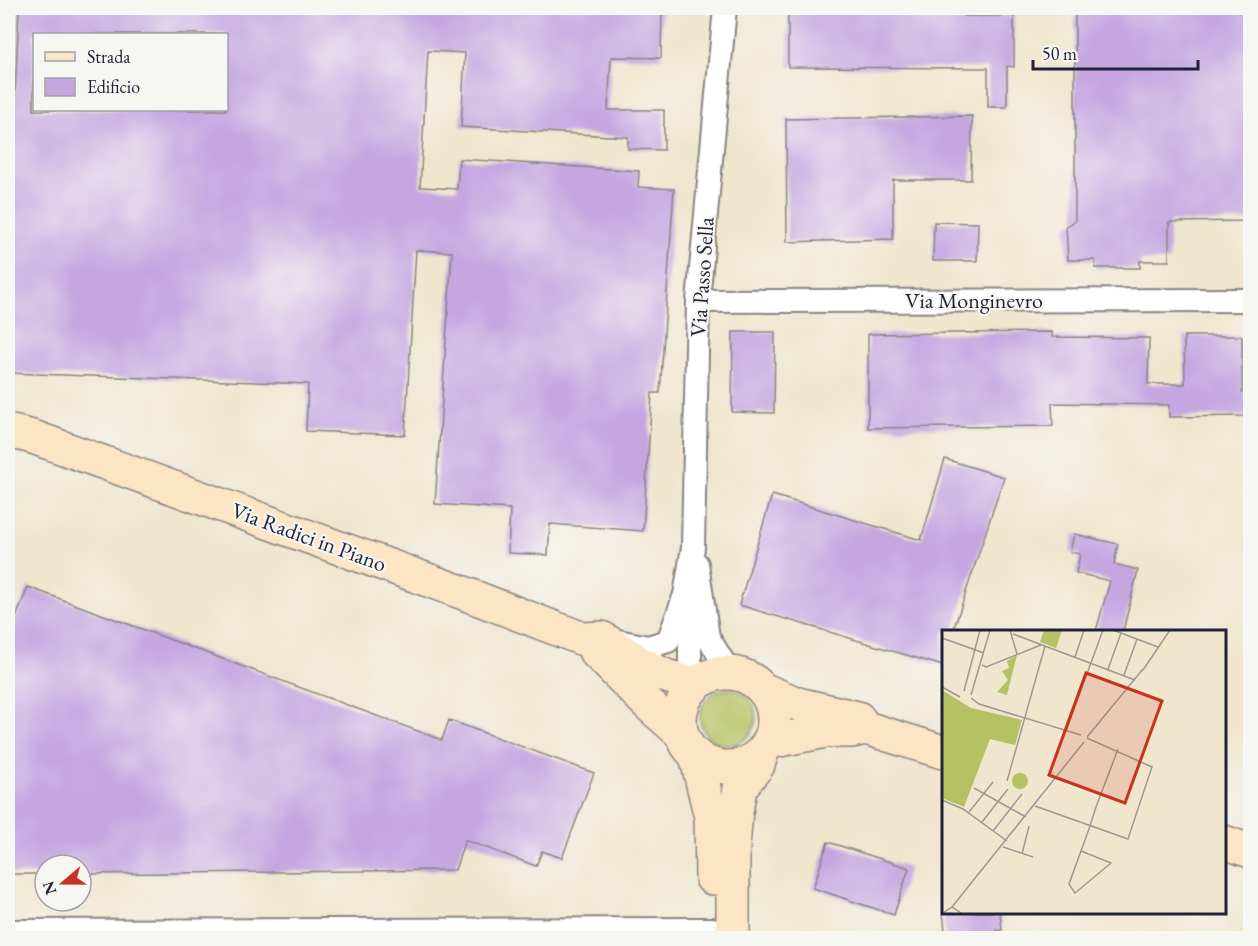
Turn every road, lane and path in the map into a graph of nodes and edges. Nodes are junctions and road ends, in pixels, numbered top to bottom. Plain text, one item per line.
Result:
1 (726, 8) edge
2 (1251, 300) edge
3 (698, 301) junction
4 (16, 430) edge
5 (693, 547) junction
6 (686, 595) junction
7 (593, 638) junction
8 (708, 680) junction
9 (762, 689) junction
10 (866, 728) junction
11 (689, 745) junction
12 (765, 747) junction
13 (942, 752) edge
14 (1225, 842) edge
15 (1251, 850) edge
16 (8, 931) edge
17 (719, 935) edge

1 - 3 street, Via Passo Sella
2 - 3 street, Via Monginevro
3 - 5 street, Via Passo Sella
4 - 7 street, Via Radici in Piano
5 - 6 street, Via Passo Sella
5 - 8 street, Via Passo Sella
6 - 7 street, Via Passo Sella
6 - 8 street, Via Passo Sella
7 - 8 street
7 - 11 street
8 - 9 street
8 - 11 street
9 - 10 street
9 - 12 street
10 - 12 street
10 - 13 street
11 - 12 street
11 - 17 street
12 - 17 street
14 - 15 street
16 - 17 street

